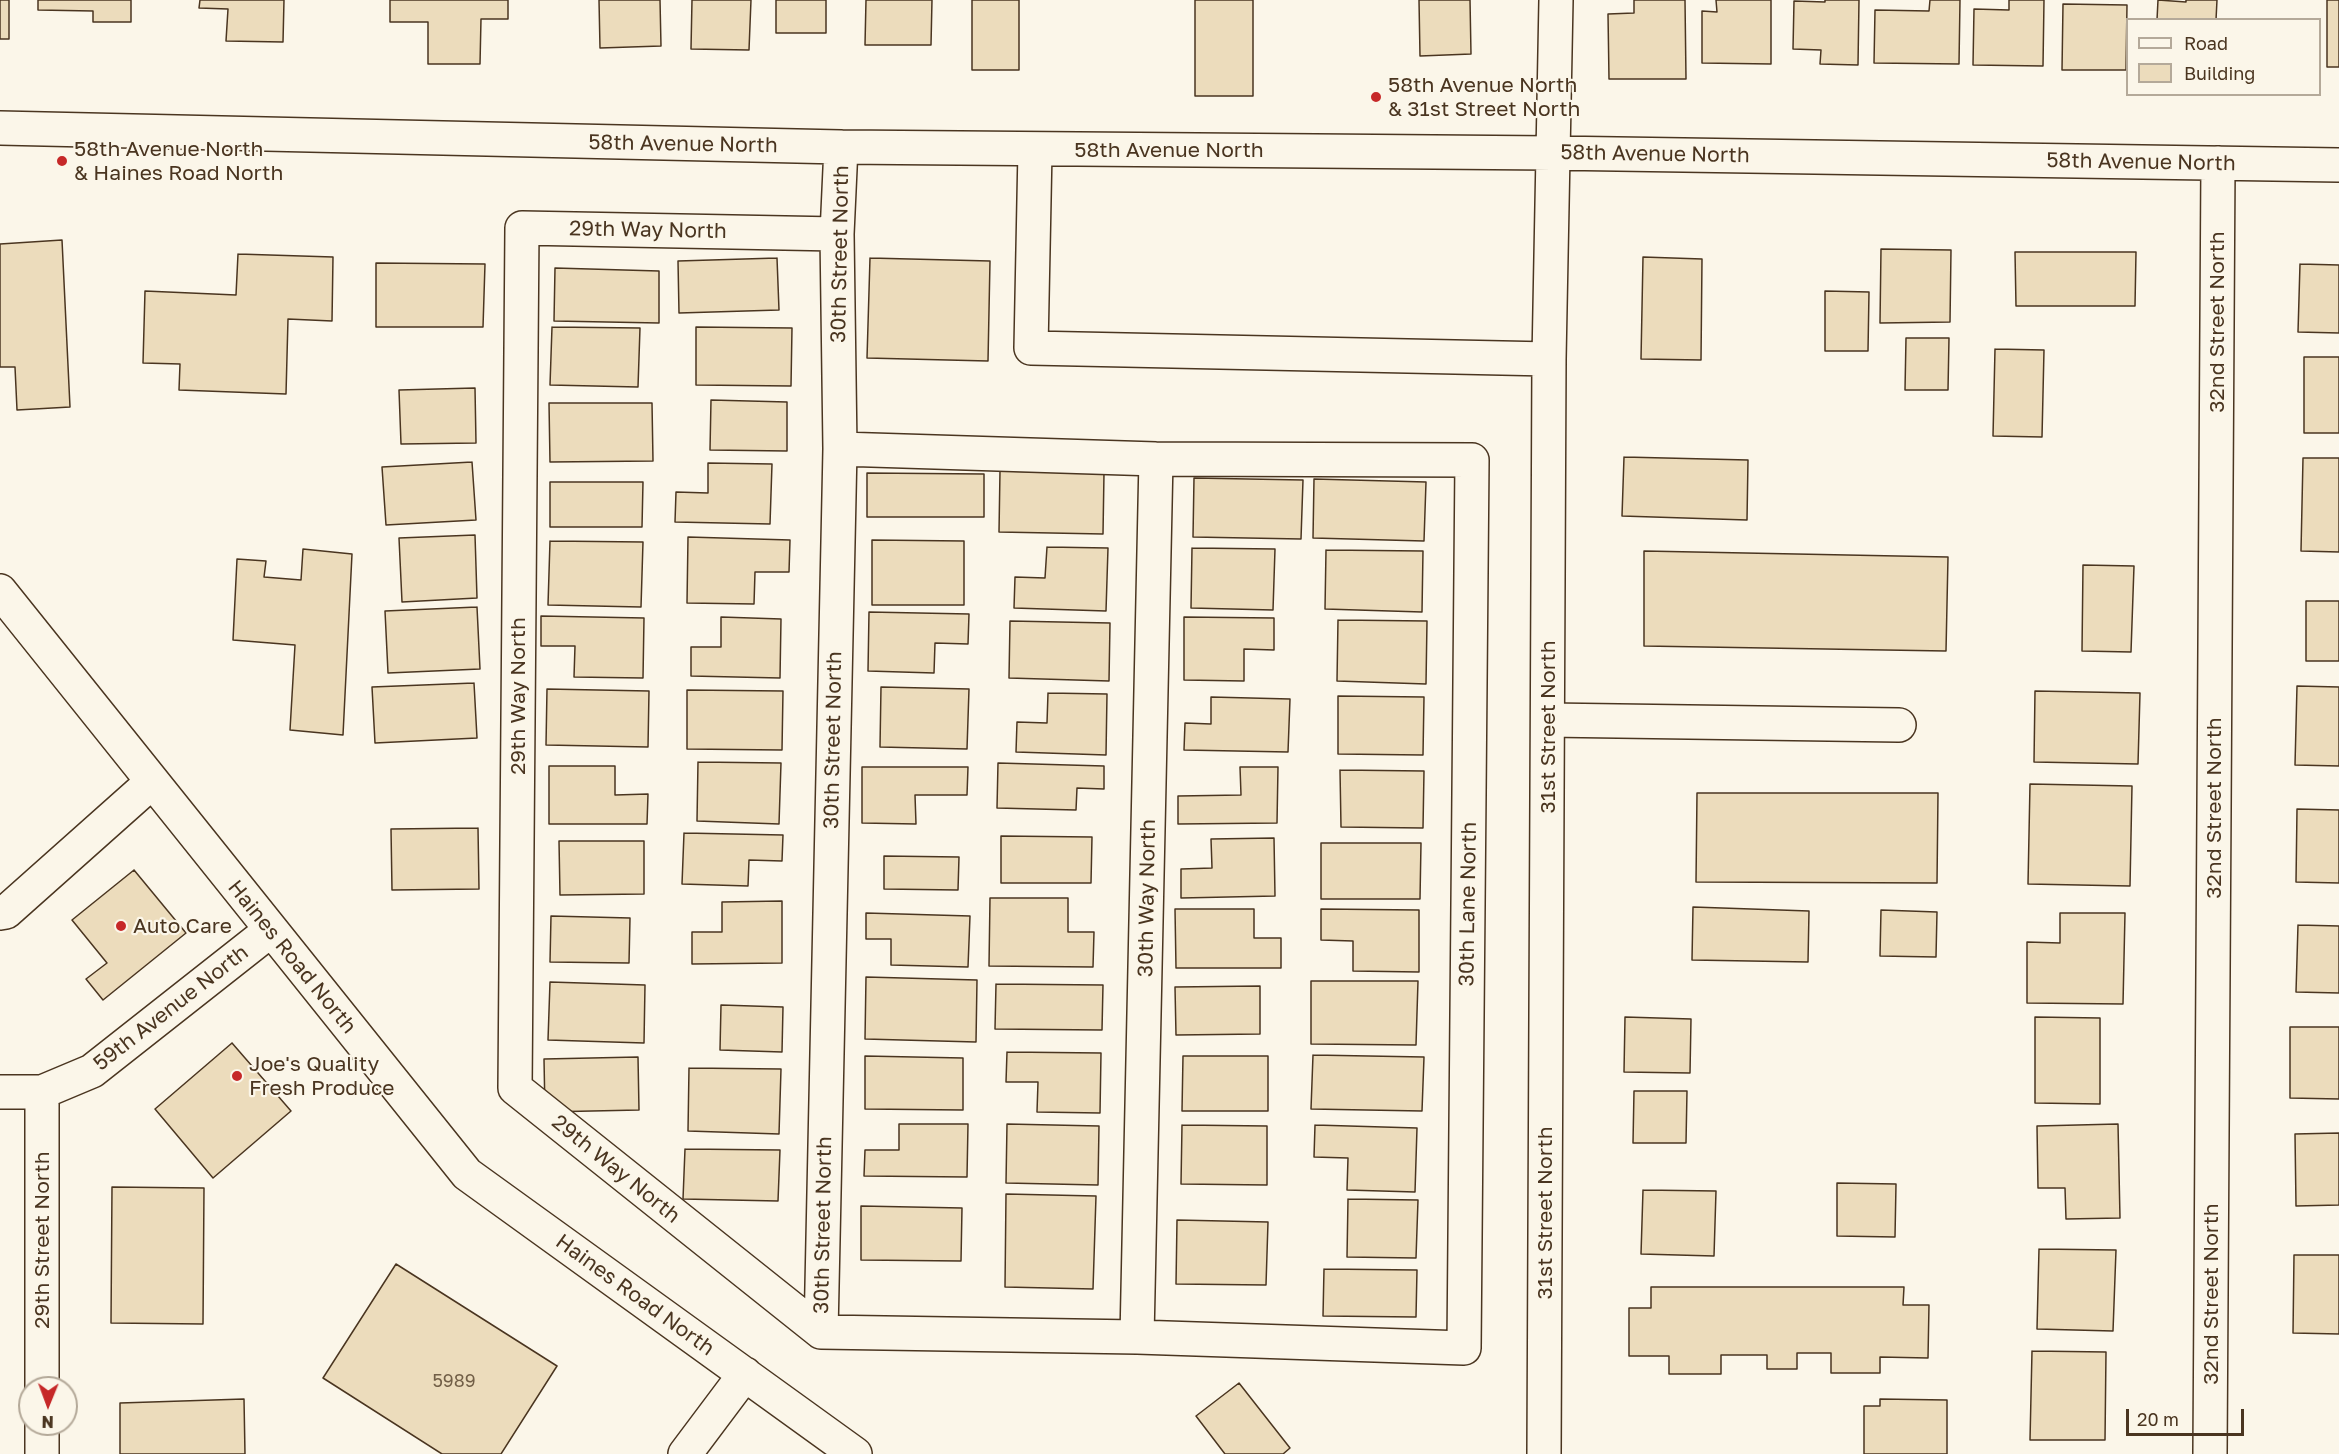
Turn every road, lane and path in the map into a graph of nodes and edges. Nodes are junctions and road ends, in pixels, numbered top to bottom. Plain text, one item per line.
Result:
1 (1556, 0) edge
2 (0, 128) edge
3 (841, 147) junction
4 (1035, 150) junction
5 (1552, 153) junction
6 (2218, 163) junction
7 (2339, 165) edge
8 (837, 234) junction
9 (1549, 359) junction
10 (840, 449) junction
11 (1156, 459) junction
12 (0, 591) edge
13 (1548, 720) junction
14 (1899, 724) dead end
15 (152, 782) junction
16 (0, 913) edge
17 (270, 930) junction
18 (0, 1092) edge
19 (42, 1092) junction
20 (821, 1332) junction
21 (1137, 1337) junction
22 (745, 1374) junction
23 (42, 1376) edge
24 (42, 1436) edge
25 (42, 1454) edge
26 (685, 1454) edge
27 (855, 1454) edge
28 (1544, 1454) edge
29 (2210, 1454) edge

1 - 5 street, 31st Street North
2 - 3 street, 58th Avenue North
3 - 4 street, 58th Avenue North
3 - 8 street, 30th Street North
4 - 5 street, 58th Avenue North
4 - 9 street
5 - 6 street, 58th Avenue North
5 - 9 street, 31st Street North
6 - 7 street, 58th Avenue North
6 - 29 street, 32nd Street North
8 - 10 street, 30th Street North
8 - 20 street, 29th Way North
9 - 13 street, 31st Street North
10 - 11 street
10 - 20 street, 30th Street North
11 - 21 street, 30th Way North
11 - 21 street, 30th Lane North
12 - 15 street, Haines Road North
13 - 14 street
13 - 28 street, 31st Street North
15 - 16 street
15 - 17 street, Haines Road North
17 - 19 street, 59th Avenue North
17 - 22 street, Haines Road North
18 - 19 street, 59th Avenue North
19 - 23 street, 29th Street North
20 - 21 street
22 - 26 street
22 - 27 street, Haines Road North
24 - 25 street

